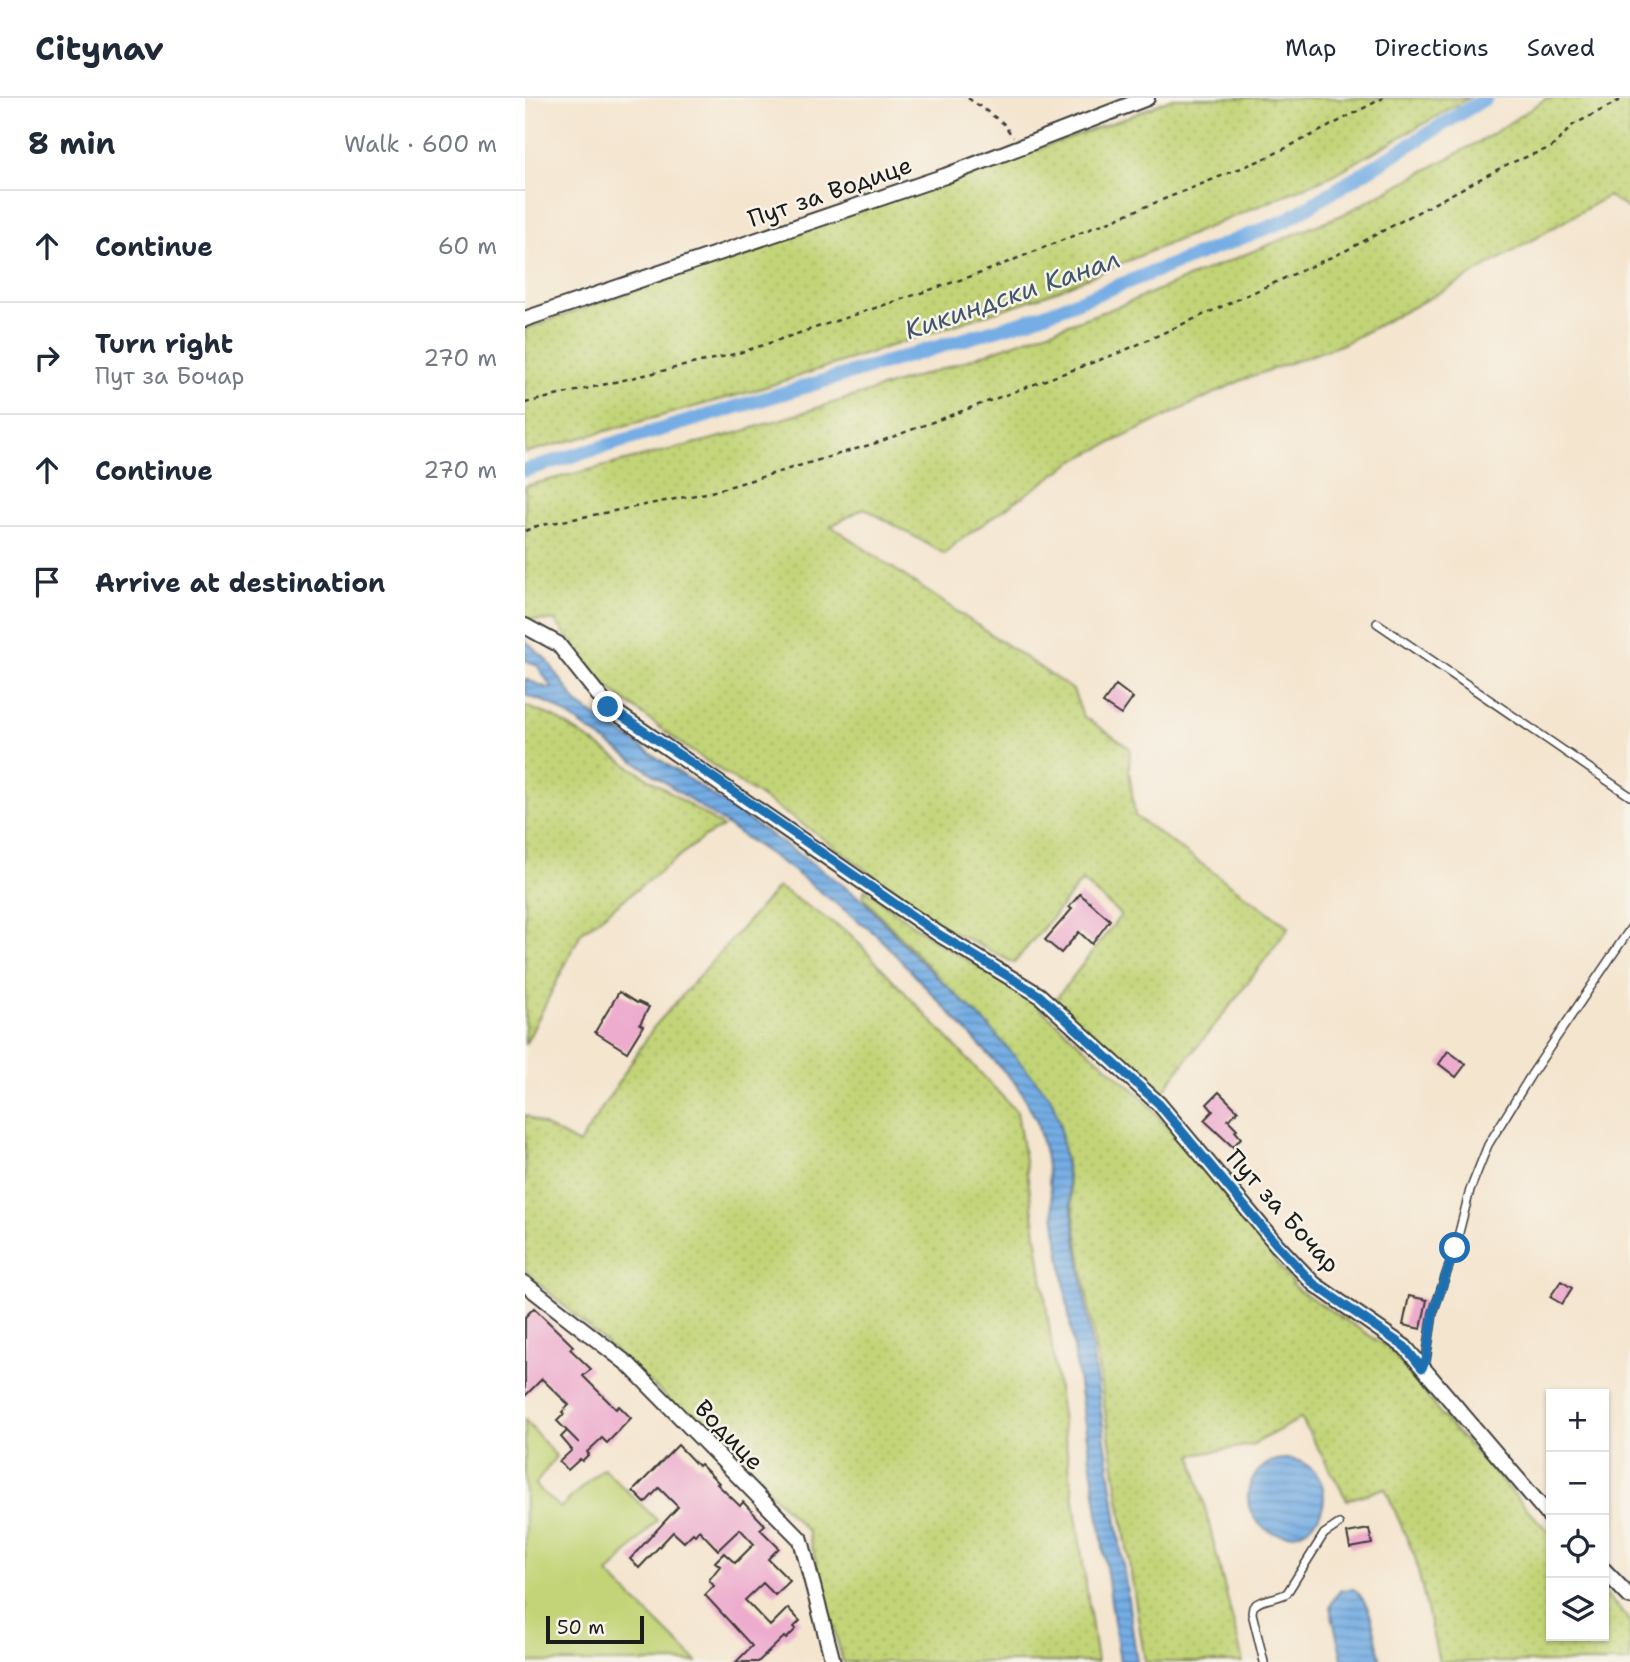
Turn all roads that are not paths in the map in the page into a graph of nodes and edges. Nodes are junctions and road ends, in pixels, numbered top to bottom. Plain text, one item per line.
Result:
1 (1147, 98) edge
2 (525, 319) edge
3 (1377, 623) dead end
4 (525, 626) edge
5 (1630, 796) edge
6 (1630, 929) edge
7 (525, 1284) edge
8 (1422, 1368) junction
9 (1548, 1515) edge
10 (1339, 1524) dead end
11 (1609, 1575) edge
12 (1630, 1597) edge
13 (833, 1662) edge
14 (1264, 1662) edge

1 - 2 street, Пут за Водице
3 - 5 lane
4 - 8 street, Пут за Бочар
6 - 8 lane
7 - 13 street, Водице
8 - 9 street, Пут за Бочар
10 - 14 lane
11 - 12 street

